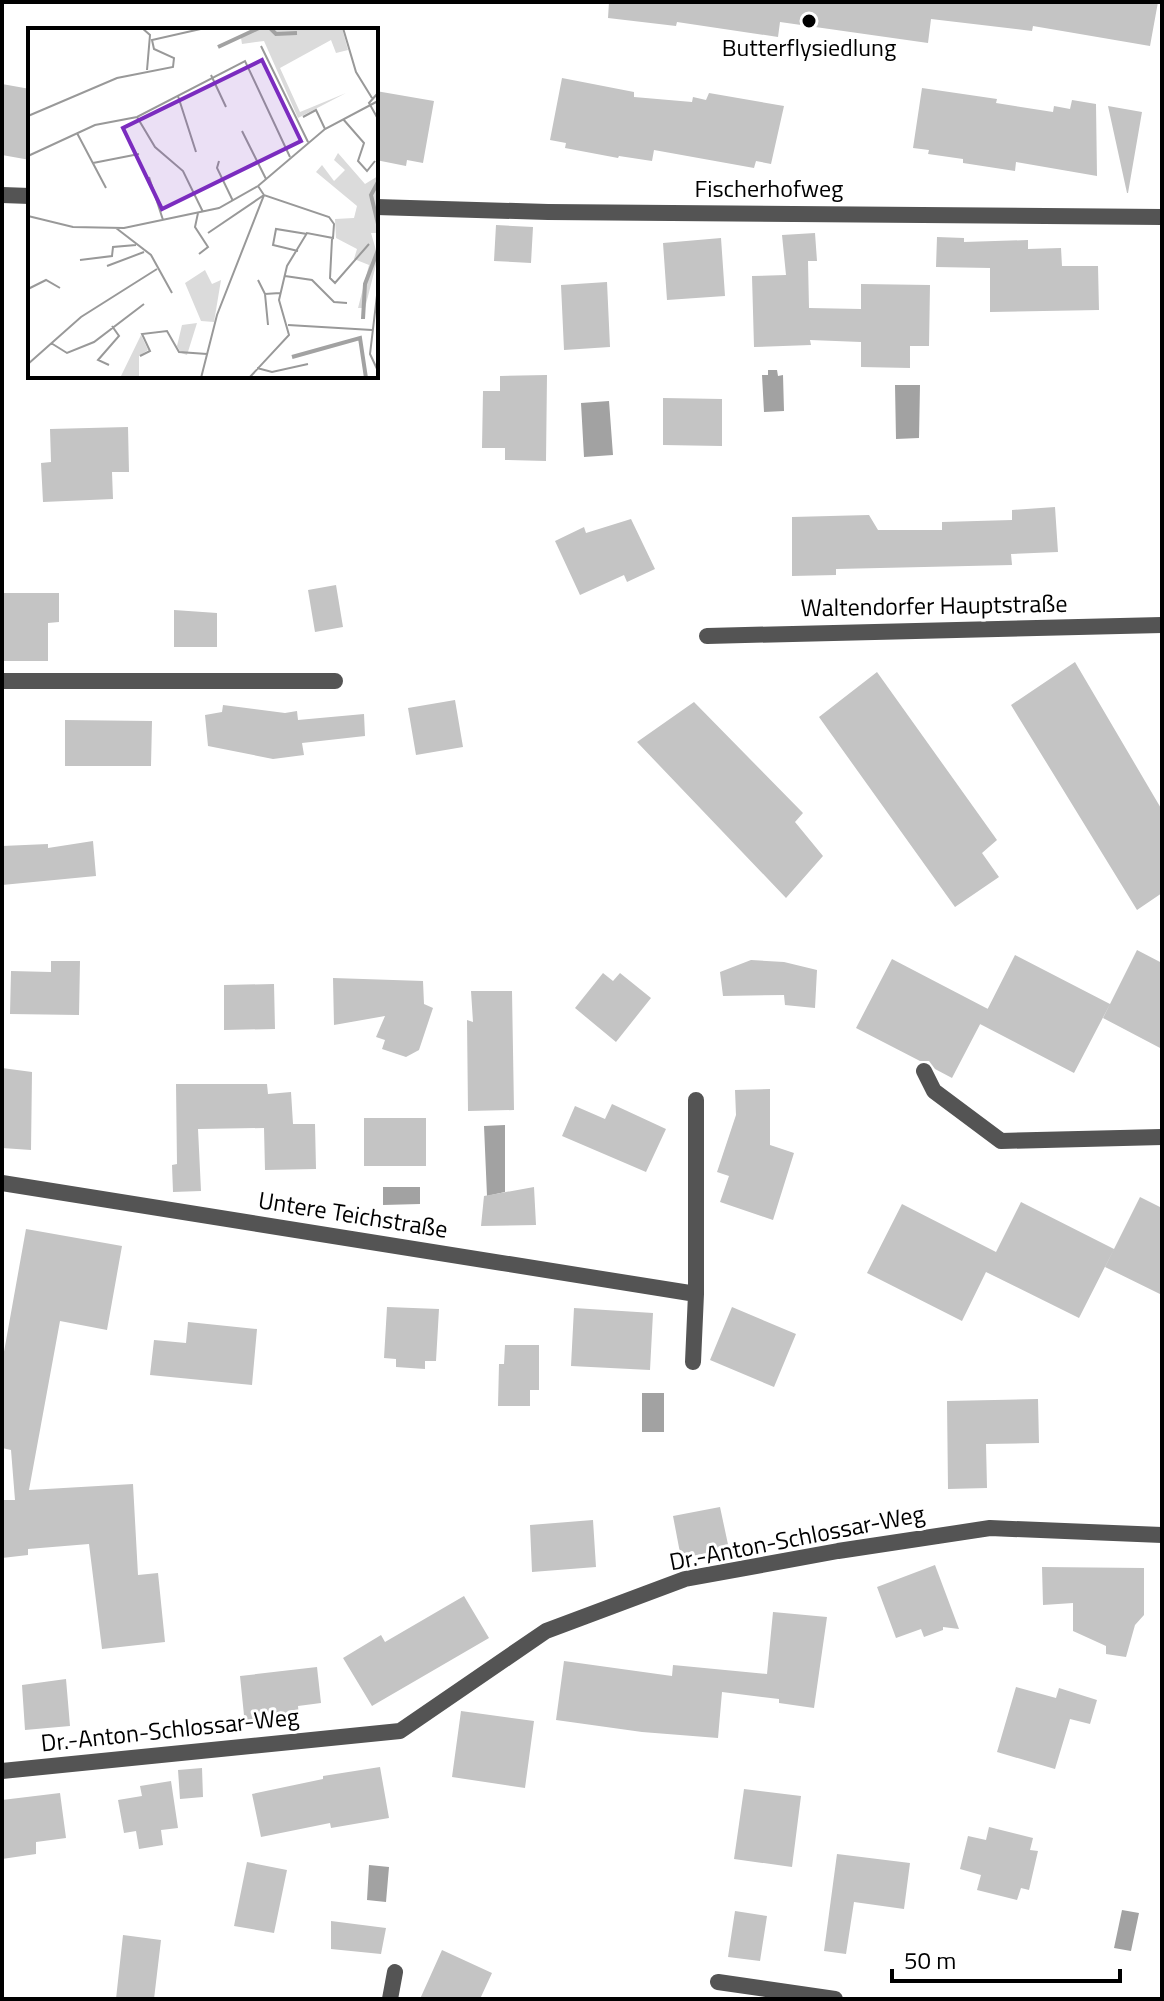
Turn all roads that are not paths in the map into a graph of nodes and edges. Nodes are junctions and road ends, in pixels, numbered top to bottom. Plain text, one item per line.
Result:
1 (2, 195) edge
2 (28, 196) edge
3 (378, 207) edge
4 (1162, 217) edge
5 (1162, 625) edge
6 (707, 636) dead end
7 (2, 681) edge
8 (335, 681) dead end
9 (924, 1071) dead end
10 (696, 1100) dead end
11 (1162, 1137) edge
12 (2, 1183) edge
13 (696, 1294) junction
14 (693, 1362) dead end
15 (1162, 1535) edge
16 (2, 1771) edge
17 (395, 1972) dead end
18 (718, 1982) dead end
19 (390, 1999) edge
20 (835, 1999) edge

1 - 2 street
3 - 4 street, Fischerhofweg
5 - 6 street, Waltendorfer Hauptstraße
7 - 8 street
9 - 11 street
10 - 13 street
12 - 13 street, Untere Teichstraße
13 - 14 street
15 - 16 street, Dr.-Anton-Schlossar-Weg
17 - 19 street
18 - 20 street

